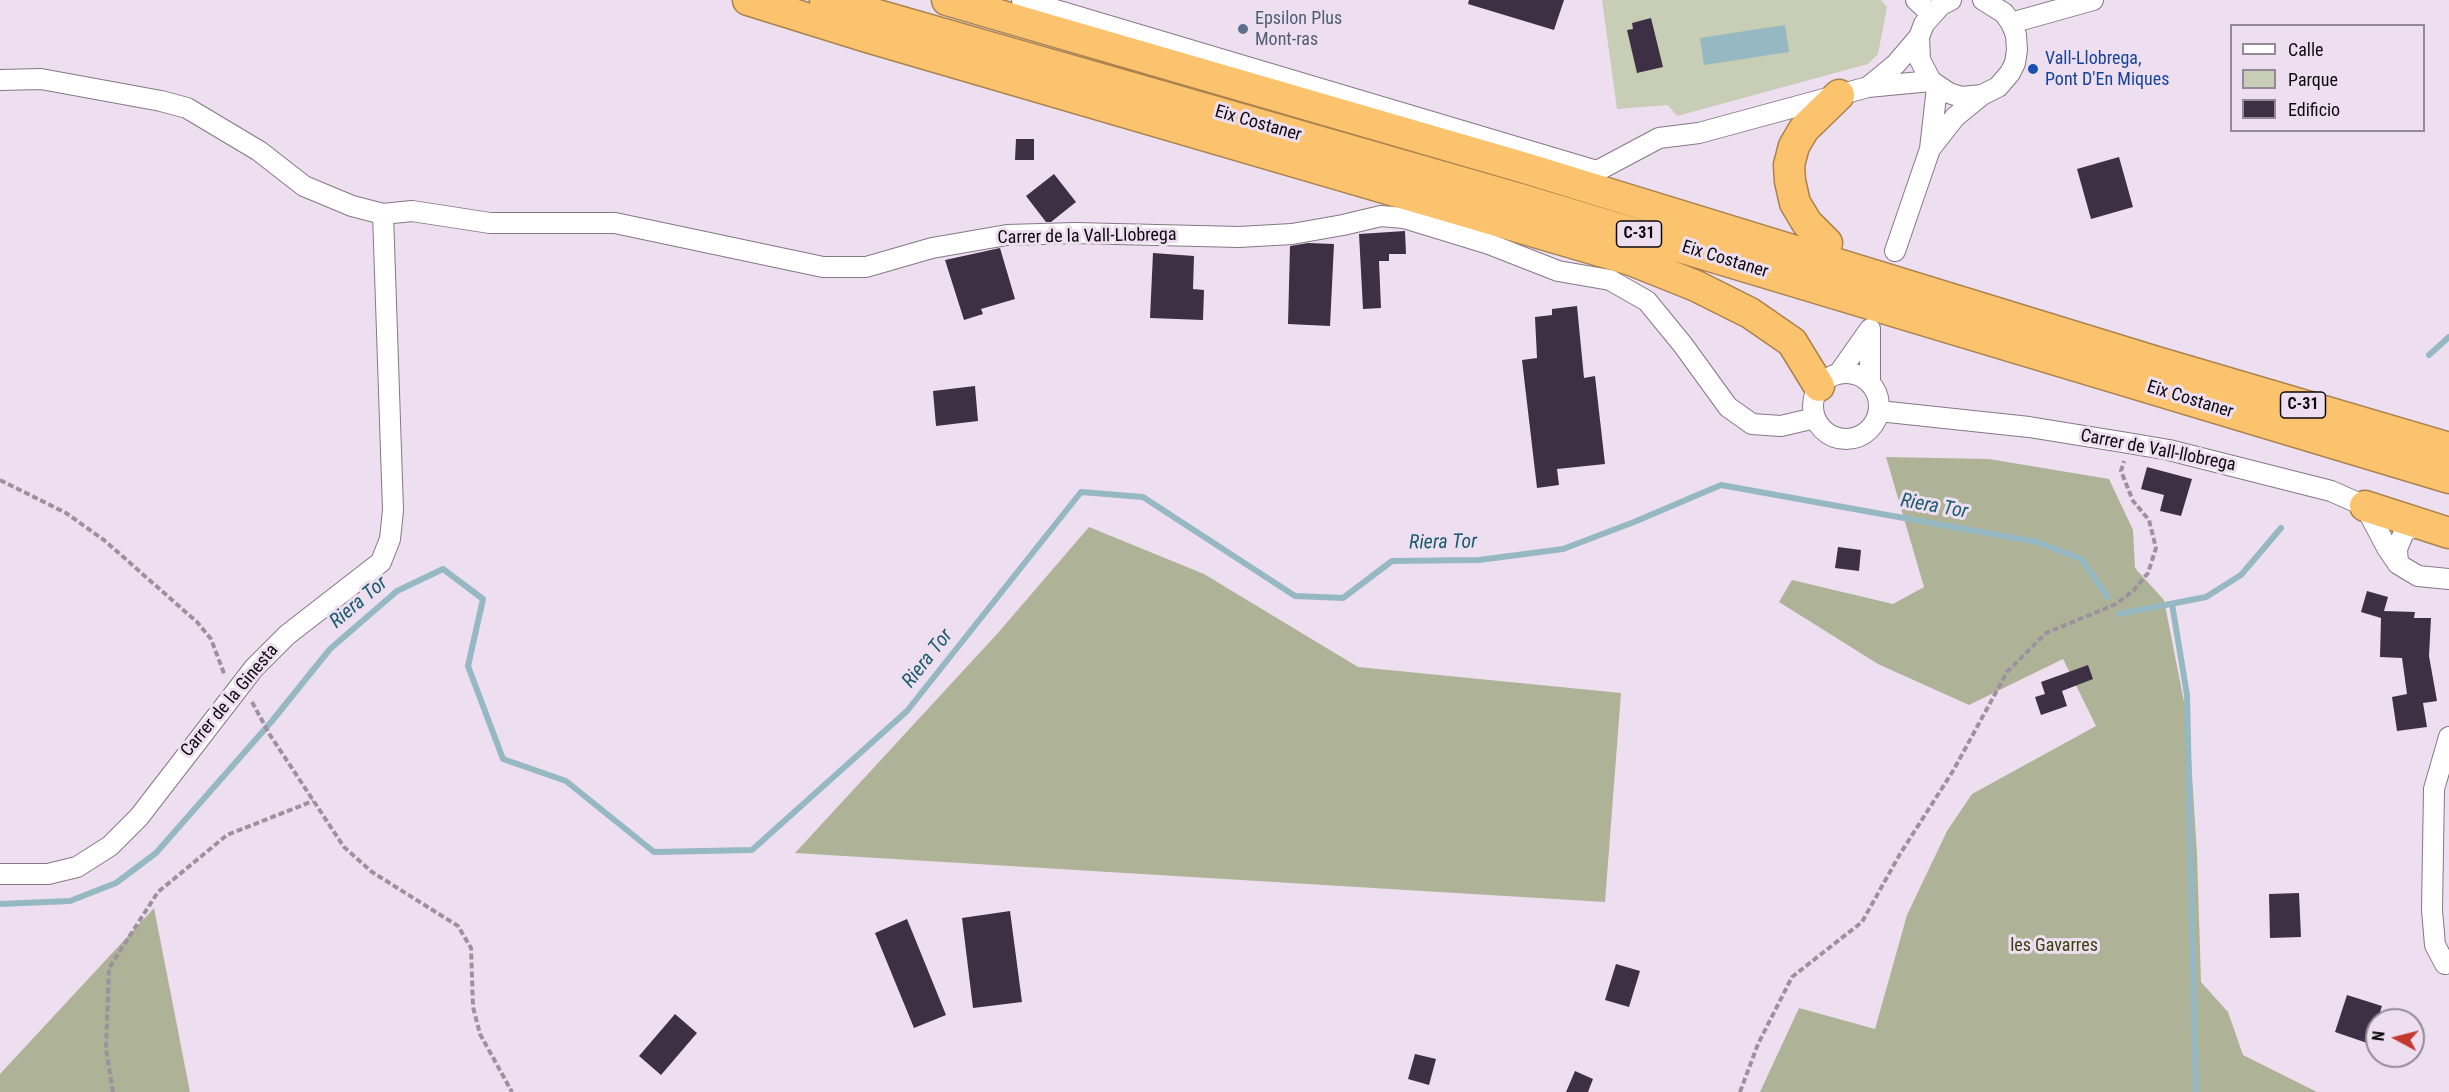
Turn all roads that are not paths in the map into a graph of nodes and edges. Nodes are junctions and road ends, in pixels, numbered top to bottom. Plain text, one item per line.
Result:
1 (748, 0) edge
2 (825, 0) edge
3 (947, 0) edge
4 (1022, 0) edge
5 (1916, 0) edge
6 (1951, 0) edge
7 (1983, 0) edge
8 (2093, 0) edge
9 (1931, 14) junction
10 (2011, 23) junction
11 (1919, 37) junction
12 (0, 80) edge
13 (1934, 84) junction
14 (1868, 87) junction
15 (1839, 95) junction
16 (1982, 95) junction
17 (1930, 149) junction
18 (1597, 171) junction
19 (383, 214) junction
20 (1827, 243) junction
21 (1895, 251) dead end
22 (2157, 362) junction
23 (1829, 379) junction
24 (1870, 382) junction
25 (1879, 411) junction
26 (1815, 418) junction
27 (2449, 448) edge
28 (2449, 478) edge
29 (2365, 506) junction
30 (2420, 524) junction
31 (2449, 533) edge
32 (2398, 564) junction
33 (2449, 579) edge
34 (2449, 738) edge
35 (0, 874) edge
36 (2445, 964) dead end

1 - 23 highway
2 - 28 highway, Eix Costaner / C-31
3 - 22 highway, C-31
4 - 18 street
5 - 9 street
6 - 9 street
7 - 10 street
8 - 10 street
9 - 11 street
10 - 16 street
11 - 13 street
11 - 14 street
12 - 19 street, Carrer de la Vall-Llobrega
13 - 14 street
13 - 16 street
13 - 17 street
14 - 15 street
15 - 18 street
15 - 20 highway
16 - 17 street
17 - 21 street
18 - 20 highway
19 - 26 street, Carrer de la Vall-Llobrega
19 - 35 street, Carrer de la Ginesta
20 - 22 highway
22 - 27 highway, C-31
23 - 24 street
23 - 24 street
23 - 26 street
24 - 25 street
25 - 26 street
25 - 29 street, Carrer de Vall-llobrega
29 - 30 highway
29 - 32 street
30 - 31 highway
30 - 32 street
32 - 33 street
34 - 36 street

